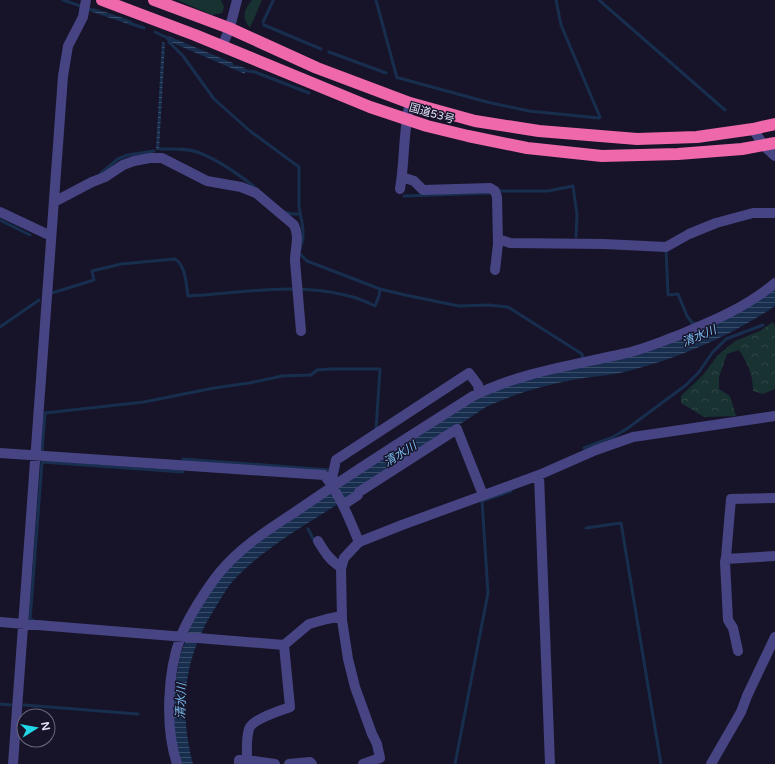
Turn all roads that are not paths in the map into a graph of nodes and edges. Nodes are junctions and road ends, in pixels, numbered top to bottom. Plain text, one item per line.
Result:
1 (86, 0) edge
2 (102, 0) edge
3 (154, 0) edge
4 (237, 0) edge
5 (229, 28) junction
6 (222, 47) junction
7 (410, 103) junction
8 (406, 119) junction
9 (775, 124) edge
10 (753, 129) junction
11 (769, 144) edge
12 (775, 156) edge
13 (402, 177) junction
14 (400, 189) dead end
15 (54, 202) junction
16 (0, 212) edge
17 (775, 214) edge
18 (51, 236) junction
19 (498, 239) junction
20 (495, 270) dead end
21 (775, 283) edge
22 (300, 331) dead end
23 (479, 393) junction
24 (775, 416) edge
25 (0, 453) edge
26 (36, 456) junction
27 (539, 475) junction
28 (332, 485) junction
29 (483, 495) junction
30 (775, 498) edge
31 (343, 504) junction
32 (318, 541) dead end
33 (359, 542) junction
34 (775, 556) edge
35 (726, 559) junction
36 (341, 567) junction
37 (342, 616) junction
38 (0, 622) edge
39 (22, 624) junction
40 (181, 637) junction
41 (775, 637) edge
42 (284, 645) junction
43 (738, 650) dead end
44 (243, 762) edge
45 (13, 764) edge
46 (177, 764) edge
47 (275, 764) edge
48 (289, 764) edge
49 (312, 764) edge
50 (363, 764) edge
51 (550, 764) edge
52 (711, 764) edge

1 - 15 street
2 - 6 highway, 国道53号
3 - 5 highway, 国道53号
4 - 5 street
5 - 6 street
5 - 7 highway, 国道53号
6 - 8 highway, 国道53号
7 - 8 street
7 - 10 highway, 国道53号
8 - 11 highway, 国道53号
8 - 13 street
9 - 10 highway, 国道53号
10 - 11 street
11 - 12 street
13 - 14 street
13 - 19 street
15 - 18 street
15 - 22 street
16 - 18 street
17 - 19 street
18 - 26 street
19 - 20 street
21 - 23 street
23 - 28 street
23 - 28 street
24 - 27 street
25 - 26 street
26 - 28 street
26 - 39 street
27 - 29 street
27 - 51 street
28 - 31 street
28 - 40 street
29 - 31 street
29 - 33 street
30 - 35 street
31 - 33 street
32 - 36 street
33 - 36 street
34 - 35 street
35 - 43 street
36 - 37 street
37 - 42 street
37 - 50 street
38 - 39 street
39 - 40 street
39 - 45 street
40 - 42 street
40 - 46 street
41 - 52 street
42 - 44 street
44 - 47 street
48 - 49 street

